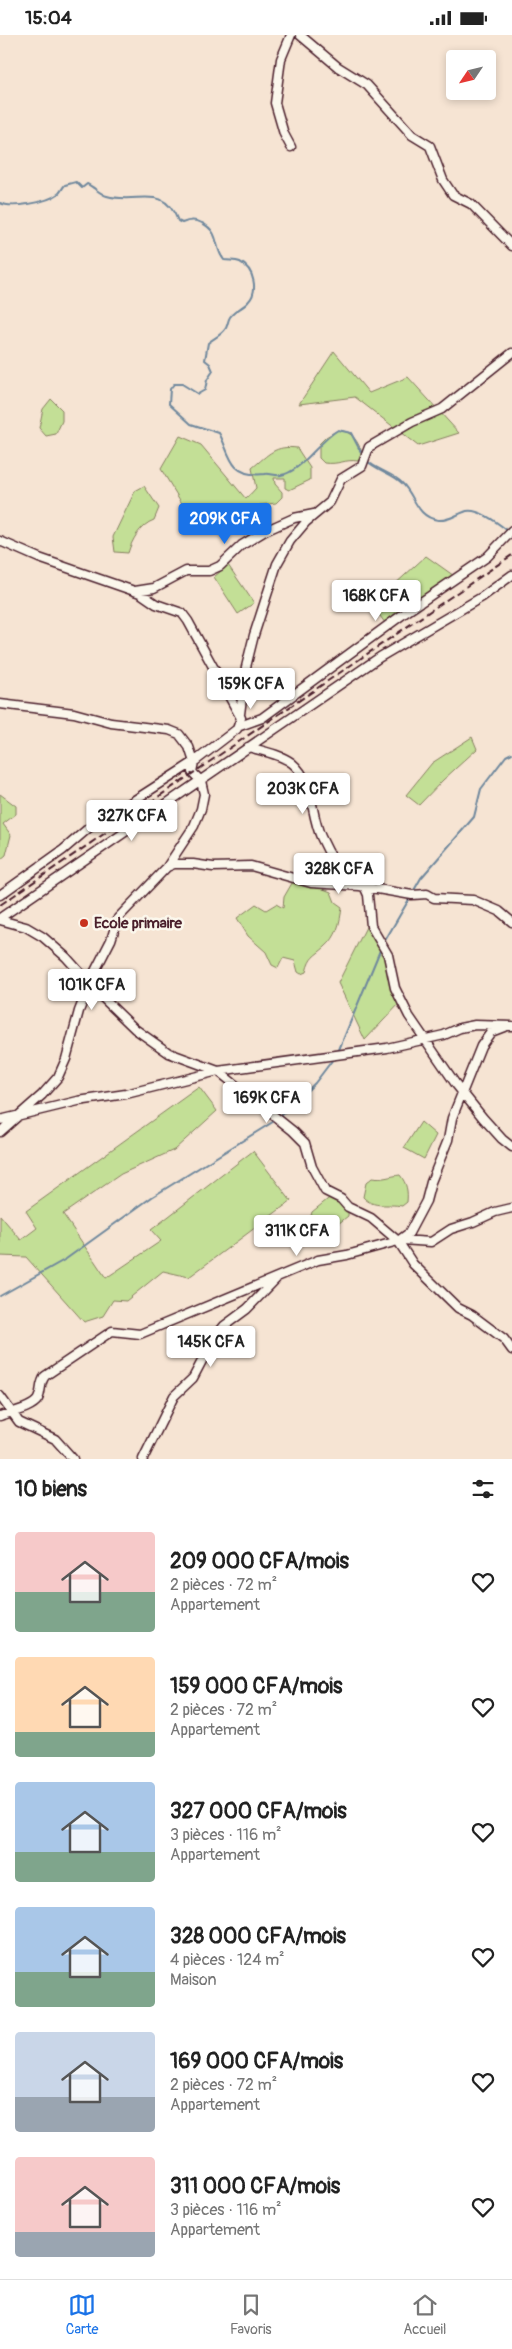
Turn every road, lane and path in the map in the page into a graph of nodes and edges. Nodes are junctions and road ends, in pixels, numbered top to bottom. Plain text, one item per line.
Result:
1 (291, 35) edge
2 (300, 35) edge
3 (292, 147) dead end
4 (512, 246) edge
5 (512, 353) edge
6 (318, 513) junction
7 (512, 531) edge
8 (0, 541) edge
9 (512, 575) edge
10 (135, 591) junction
11 (0, 704) edge
12 (240, 714) junction
13 (240, 726) junction
14 (248, 747) junction
15 (194, 762) junction
16 (201, 781) junction
17 (167, 867) junction
18 (353, 885) junction
19 (364, 887) junction
20 (0, 895) edge
21 (0, 919) edge
22 (512, 922) edge
23 (90, 983) junction
24 (508, 1026) edge
25 (426, 1039) junction
26 (218, 1071) junction
27 (462, 1090) junction
28 (17, 1116) junction
29 (0, 1120) edge
30 (0, 1132) edge
31 (512, 1147) edge
32 (512, 1208) edge
33 (400, 1240) junction
34 (279, 1277) junction
35 (512, 1350) edge
36 (0, 1396) edge
37 (11, 1412) junction
38 (0, 1416) edge
39 (73, 1459) edge
40 (143, 1459) edge

1 - 3 street
2 - 4 street
5 - 6 street
6 - 10 street
6 - 12 street
7 - 13 street
8 - 10 street
9 - 14 street
10 - 12 street
11 - 15 street
12 - 13 street
13 - 15 street
14 - 16 street
14 - 18 street
15 - 16 street
15 - 20 street
16 - 17 street
16 - 21 street
17 - 18 street
17 - 23 street
18 - 19 street
19 - 22 street
19 - 25 street
21 - 23 street
23 - 26 street
23 - 28 street
24 - 25 street
24 - 27 street
25 - 26 street
25 - 27 street
26 - 28 street
26 - 33 street
27 - 31 street
27 - 33 street
28 - 29 street
28 - 30 street
32 - 33 street
33 - 34 street
33 - 35 street
34 - 37 street
34 - 40 street
36 - 37 street
37 - 38 street
37 - 39 street

